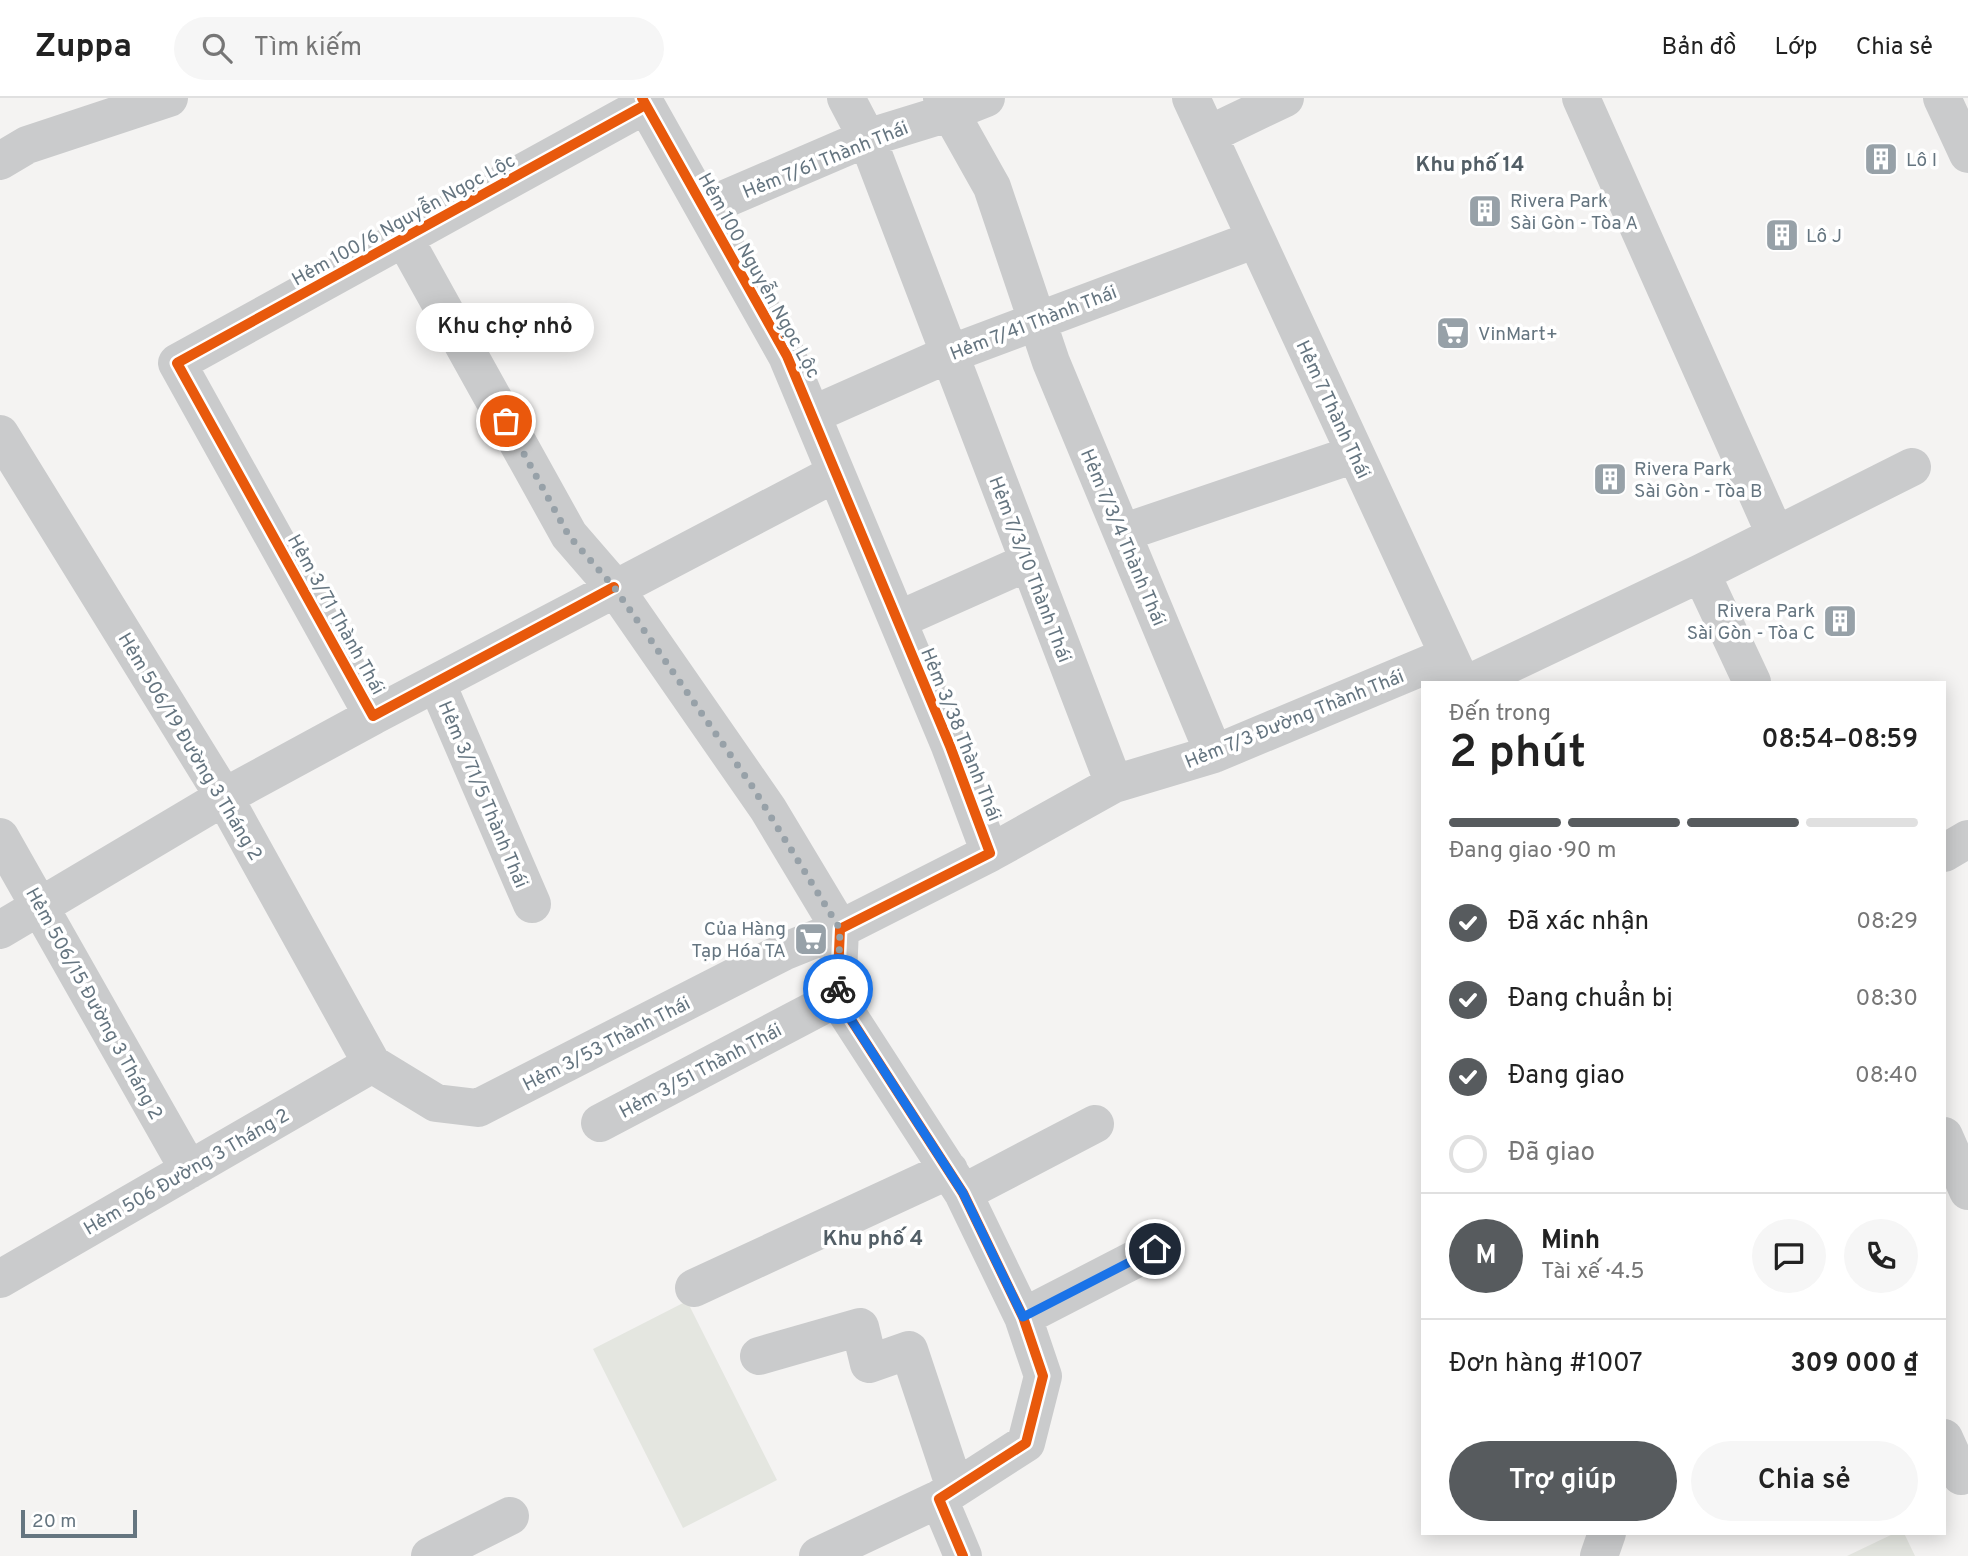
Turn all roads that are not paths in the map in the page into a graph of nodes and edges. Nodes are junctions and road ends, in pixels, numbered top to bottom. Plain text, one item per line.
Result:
1 (846, 98) edge
2 (986, 98) edge
3 (1192, 98) edge
4 (1285, 98) edge
5 (1581, 98) edge
6 (1942, 98) edge
7 (166, 99) edge
8 (643, 101) edge
9 (945, 106) edge
10 (1208, 135) junction
11 (867, 138) junction
12 (1968, 154) edge
13 (0, 162) edge
14 (704, 208) junction
15 (404, 238) junction
16 (1256, 239) junction
17 (1037, 320) junction
18 (947, 355) junction
19 (177, 363) joint
20 (814, 414) junction
21 (0, 434) edge
22 (1355, 454) junction
23 (1912, 467) dead end
24 (836, 473) junction
25 (1122, 533) junction
26 (1775, 534) junction
27 (1028, 562) junction
28 (1701, 573) junction
29 (614, 587) junction
30 (898, 620) junction
31 (1460, 674) edge
32 (1438, 681) edge
33 (1752, 681) edge
34 (437, 684) junction
35 (1421, 687) edge
36 (373, 716) junction
37 (1214, 754) junction
38 (1114, 784) junction
39 (224, 797) junction
40 (0, 837) edge
41 (990, 853) junction
42 (532, 904) dead end
43 (41, 906) junction
44 (840, 929) junction
45 (0, 930) edge
46 (837, 998) junction
47 (372, 1063) junction
48 (600, 1123) dead end
49 (1095, 1124) dead end
50 (1946, 1141) edge
51 (189, 1170) junction
52 (1960, 1177) edge
53 (956, 1181) junction
54 (1155, 1249) dead end
55 (0, 1279) edge
56 (694, 1288) dead end
57 (1023, 1317) junction
58 (759, 1356) dead end
59 (1946, 1442) edge
60 (1964, 1474) edge
61 (947, 1494) junction
62 (510, 1516) dead end
63 (1606, 1535) edge
64 (430, 1556) edge
65 (818, 1556) edge
66 (963, 1556) edge
67 (1599, 1556) edge

1 - 11 street, Hẻm 7/3/10 Thành Thái
2 - 9 street, Hẻm 7/61 Thành Thái
3 - 10 street, Hẻm 7 Thành Thái
4 - 10 street
5 - 26 street
6 - 12 street
7 - 13 street
8 - 14 street, Hẻm 100 Nguyễn Ngọc Lộc
8 - 15 street, Hẻm 100/6 Nguyễn Ngọc Lộc
9 - 11 street, Hẻm 7/61 Thành Thái
9 - 17 street, Hẻm 7/3/4 Thành Thái
10 - 16 street, Hẻm 7 Thành Thái
11 - 14 street, Hẻm 7/61 Thành Thái
11 - 18 street, Hẻm 7/3/10 Thành Thái
14 - 20 street, Hẻm 100 Nguyễn Ngọc Lộc
15 - 19 street, Hẻm 100/6 Nguyễn Ngọc Lộc
15 - 29 street
16 - 17 street, Hẻm 7/41 Thành Thái
16 - 22 street, Hẻm 7 Thành Thái
17 - 18 street, Hẻm 7/41 Thành Thái
17 - 25 street, Hẻm 7/3/4 Thành Thái
18 - 20 street, Hẻm 7/41 Thành Thái
18 - 27 street, Hẻm 7/3/10 Thành Thái
19 - 36 street, Hẻm 3/71 Thành Thái
20 - 24 street, Hẻm 100 Nguyễn Ngọc Lộc
21 - 39 street, Hẻm 506/19 Đường 3 Tháng 2
22 - 25 street
22 - 31 street, Hẻm 7 Thành Thái
23 - 26 street, Hẻm 7/3 Đường Thành Thái
24 - 29 street, Hẻm 3/71 Thành Thái
24 - 30 street, Hẻm 3/38 Thành Thái
25 - 37 street, Hẻm 7/3/4 Thành Thái
26 - 28 street, Hẻm 7/3 Đường Thành Thái
27 - 30 street
27 - 38 street, Hẻm 7/3/10 Thành Thái
28 - 31 street, Hẻm 7/3 Đường Thành Thái
28 - 33 street
29 - 34 street, Hẻm 3/71 Thành Thái
29 - 44 street
30 - 41 street, Hẻm 3/38 Thành Thái
31 - 32 street, Hẻm 7/3 Đường Thành Thái
34 - 36 street, Hẻm 3/71 Thành Thái
34 - 42 street, Hẻm 3/71/5 Thành Thái
35 - 37 street, Hẻm 7/3 Đường Thành Thái
36 - 39 street
37 - 38 street, Hẻm 7/3 Đường Thành Thái
38 - 41 street, Hẻm 7/3 Đường Thành Thái
39 - 43 street
39 - 47 street, Hẻm 506/19 Đường 3 Tháng 2
40 - 43 street, Hẻm 506/15 Đường 3 Tháng 2
41 - 44 street, Hẻm 3/38 Thành Thái
43 - 45 street
43 - 51 street, Hẻm 506/15 Đường 3 Tháng 2
44 - 46 street
44 - 47 street, Hẻm 3/53 Thành Thái
46 - 48 street, Hẻm 3/51 Thành Thái
46 - 53 street
47 - 51 street, Hẻm 506 Đường 3 Tháng 2
49 - 53 street
50 - 52 street
51 - 55 street, Hẻm 506 Đường 3 Tháng 2
53 - 56 street
53 - 57 street
54 - 57 street
57 - 61 street
58 - 61 street
59 - 60 street
61 - 65 street
61 - 66 street
62 - 64 street
63 - 67 street

